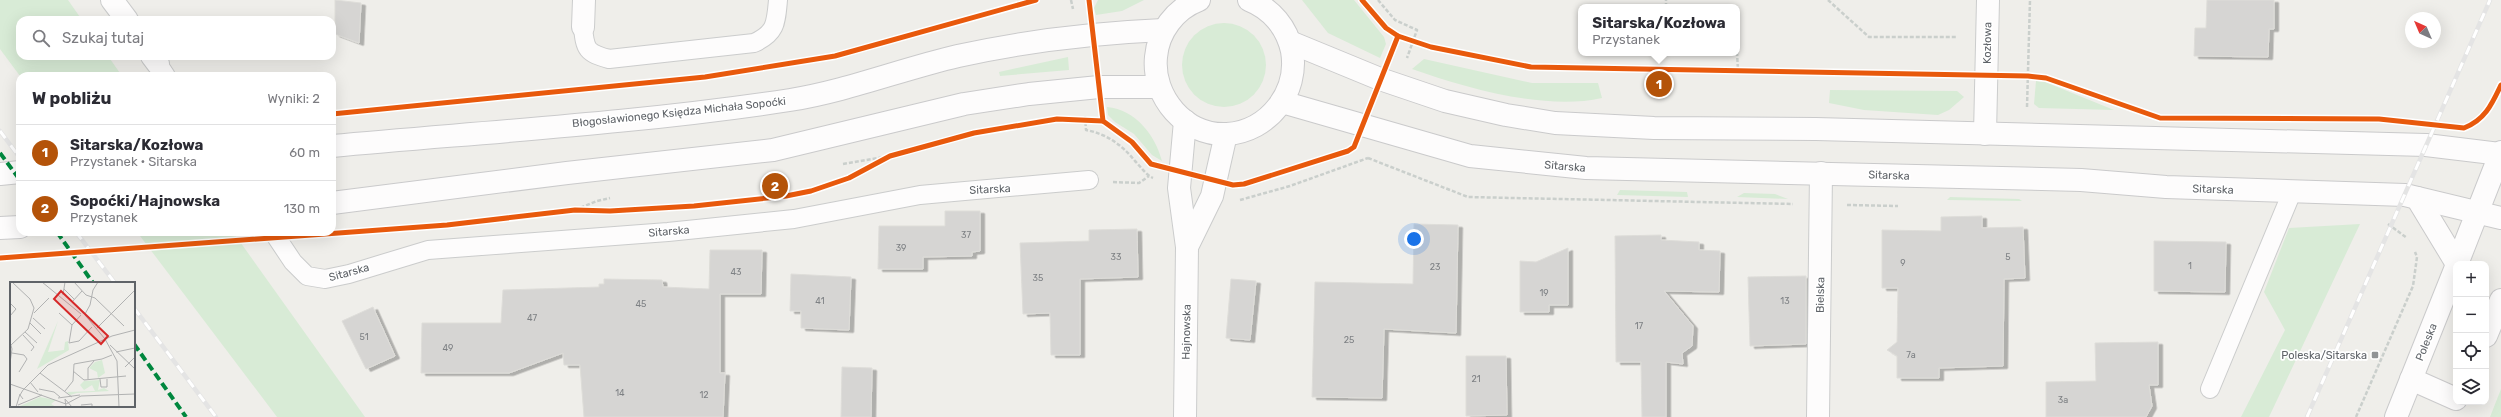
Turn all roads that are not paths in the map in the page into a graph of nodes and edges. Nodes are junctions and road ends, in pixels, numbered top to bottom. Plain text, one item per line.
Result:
1 (112, 0) edge
2 (584, 0) edge
3 (778, 0) edge
4 (1199, 0) edge
5 (1988, 0) edge
6 (1256, 1) edge
7 (124, 16) edge
8 (583, 27) joint
9 (1163, 30) junction
10 (1290, 42) junction
11 (1158, 87) junction
12 (1282, 102) junction
13 (1185, 121) junction
14 (1226, 134) junction
15 (1985, 134) junction
16 (336, 146) edge
17 (2501, 153) edge
18 (16, 172) edge
19 (1821, 173) junction
20 (0, 174) edge
21 (1089, 180) road end
22 (2292, 192) junction
23 (2417, 198) junction
24 (336, 202) edge
25 (2479, 211) junction
26 (2501, 218) edge
27 (16, 227) edge
28 (0, 228) edge
29 (276, 236) edge
30 (1187, 247) junction
31 (2455, 261) edge
32 (2459, 261) edge
33 (2453, 275) edge
34 (2501, 300) edge
35 (2487, 333) edge
36 (2411, 379) junction
37 (2210, 390) dead end
38 (2453, 398) edge
39 (2458, 405) edge
40 (1185, 417) edge
41 (1818, 417) edge
42 (2396, 417) edge
43 (2453, 417) edge

1 - 7 street
2 - 8 street
3 - 8 lane
4 - 9 street
5 - 15 street, Kozłowa
6 - 10 street
9 - 11 street
9 - 16 street, Błogosławionego Księdza Michała Sopoćki
10 - 12 street
10 - 15 street
11 - 13 street
11 - 24 street
12 - 14 street
12 - 19 street, Sitarska
13 - 14 street
13 - 30 street, Hajnowska
14 - 30 street, Hajnowska
15 - 17 street
17 - 25 street, Poleska
18 - 20 street
19 - 22 street, Sitarska
19 - 41 street, Bielska
21 - 29 lane, Sitarska
22 - 23 street, Sitarska
22 - 37 lane
23 - 25 street, Sitarska
23 - 31 street
25 - 26 street, Sitarska
25 - 32 street, Poleska
27 - 28 street
30 - 40 street, Hajnowska
33 - 36 street, Poleska
34 - 35 street
36 - 38 street
36 - 42 street, Poleska
39 - 43 street

